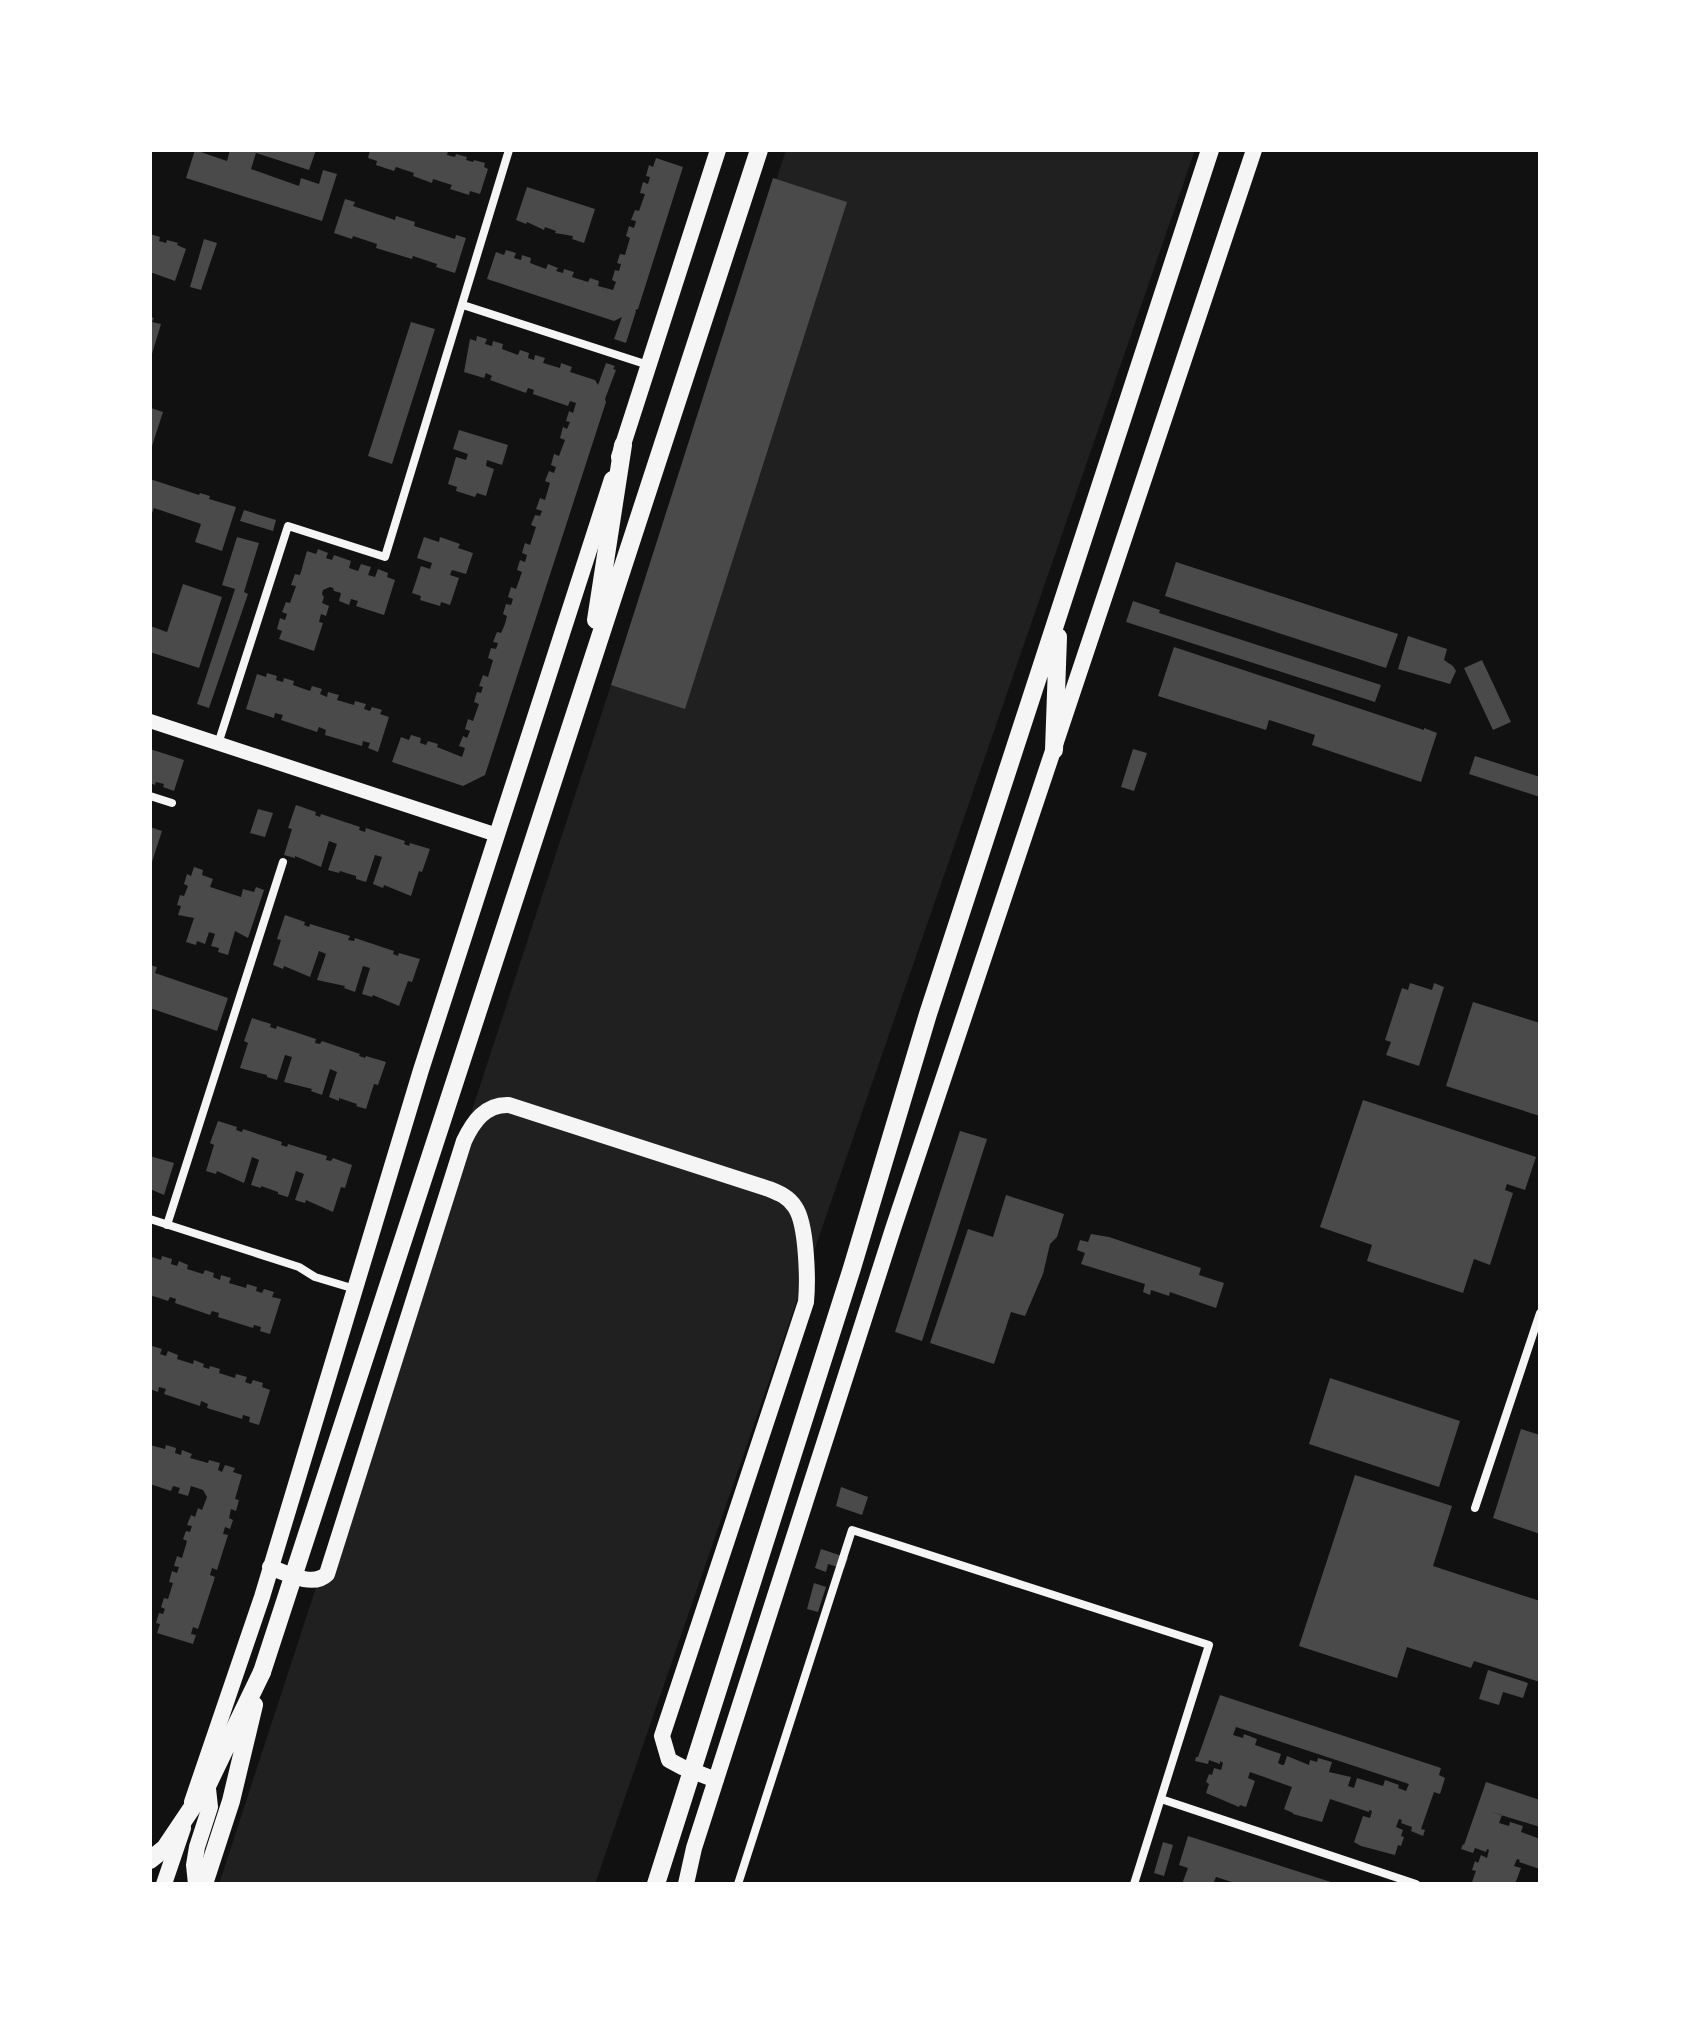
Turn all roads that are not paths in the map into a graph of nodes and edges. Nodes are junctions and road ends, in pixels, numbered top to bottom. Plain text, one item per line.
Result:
1 (509, 150) edge
2 (718, 150) edge
3 (759, 150) edge
4 (1210, 150) edge
5 (1254, 150) edge
6 (463, 305) junction
7 (649, 365) junction
8 (623, 445) junction
9 (1059, 613) junction
10 (588, 673) junction
11 (150, 721) edge
12 (218, 744) junction
13 (1054, 750) junction
14 (150, 796) edge
15 (172, 803) dead end
16 (497, 835) junction
17 (283, 862) dead end
18 (150, 1219) edge
19 (167, 1225) junction
20 (355, 1289) junction
21 (1540, 1313) edge
22 (1475, 1508) dead end
23 (270, 1567) junction
24 (262, 1672) junction
25 (205, 1763) junction
26 (716, 1780) junction
27 (1161, 1799) junction
28 (150, 1860) edge
29 (163, 1880) edge
30 (196, 1884) edge
31 (204, 1884) edge
32 (653, 1884) edge
33 (690, 1884) edge
34 (738, 1884) edge
35 (1134, 1884) edge
36 (1416, 1884) edge

1 - 6 street
2 - 7 main road
3 - 10 main road
4 - 9 main road
5 - 13 main road
6 - 7 street
6 - 12 street
7 - 8 main road
8 - 10 main road
8 - 16 main road
9 - 13 main road
9 - 32 main road
10 - 24 main road
11 - 12 street
12 - 16 street
13 - 26 main road
14 - 15 street
16 - 20 main road
17 - 19 street
18 - 19 street
19 - 20 street
20 - 23 main road
21 - 22 street
23 - 25 main road
23 - 26 main road
24 - 28 main road
24 - 31 main road
25 - 29 main road
25 - 30 main road
26 - 33 main road
27 - 34 street
27 - 35 street
27 - 36 street

